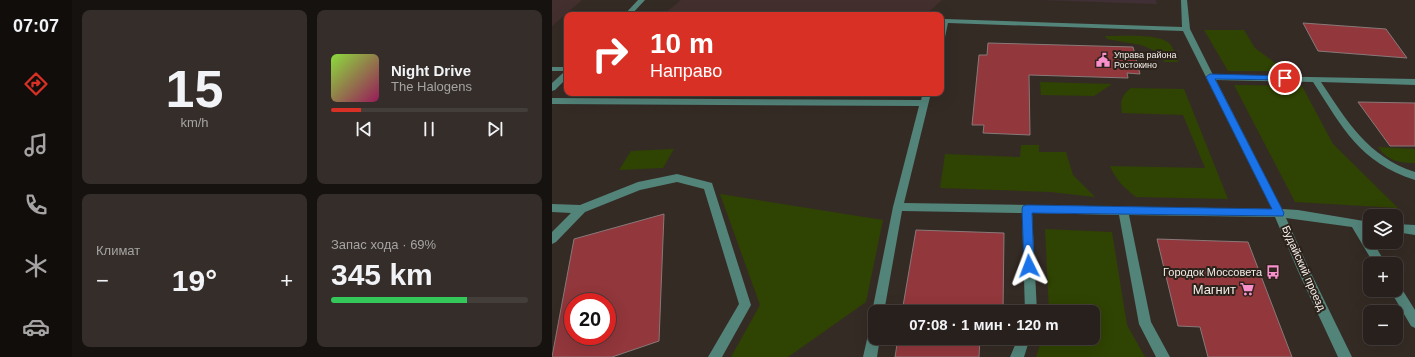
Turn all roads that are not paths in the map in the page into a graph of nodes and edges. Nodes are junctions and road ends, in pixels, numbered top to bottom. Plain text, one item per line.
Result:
1 (642, 0) edge
2 (1184, 0) edge
3 (630, 12) edge
4 (944, 26) edge
5 (1186, 29) junction
6 (552, 69) edge
7 (564, 69) edge
8 (564, 77) edge
9 (1210, 77) junction
10 (1315, 79) junction
11 (1415, 82) edge
12 (552, 88) edge
13 (925, 98) edge
14 (552, 101) edge
15 (1415, 176) edge
16 (898, 206) junction
17 (552, 208) edge
18 (1027, 209) junction
19 (581, 210) junction
20 (1123, 210) junction
21 (1279, 213) junction
22 (1356, 225) junction
23 (1363, 226) edge
24 (1403, 229) edge
25 (1415, 230) edge
26 (552, 238) edge
27 (1376, 257) edge
28 (1400, 297) edge
29 (879, 305) edge
30 (1031, 305) edge
31 (1415, 322) edge
32 (872, 345) edge
33 (1021, 345) edge
34 (715, 357) edge
35 (870, 357) edge
36 (1017, 357) edge
37 (1163, 357) edge
38 (1345, 357) edge

1 - 3 street
2 - 5 street
4 - 5 street
5 - 9 street, Будайский проезд
6 - 7 street
8 - 12 street
9 - 10 street
9 - 21 street, Будайский проезд
10 - 11 street
10 - 15 street
13 - 14 street
13 - 16 street
16 - 18 street
16 - 29 street
17 - 19 street
18 - 20 street
18 - 30 street
19 - 26 street
19 - 34 street
20 - 21 street
20 - 37 street
21 - 22 street
21 - 38 street, Будайский проезд
22 - 23 street
22 - 27 street
24 - 25 street
28 - 31 street
32 - 35 street
33 - 36 street

